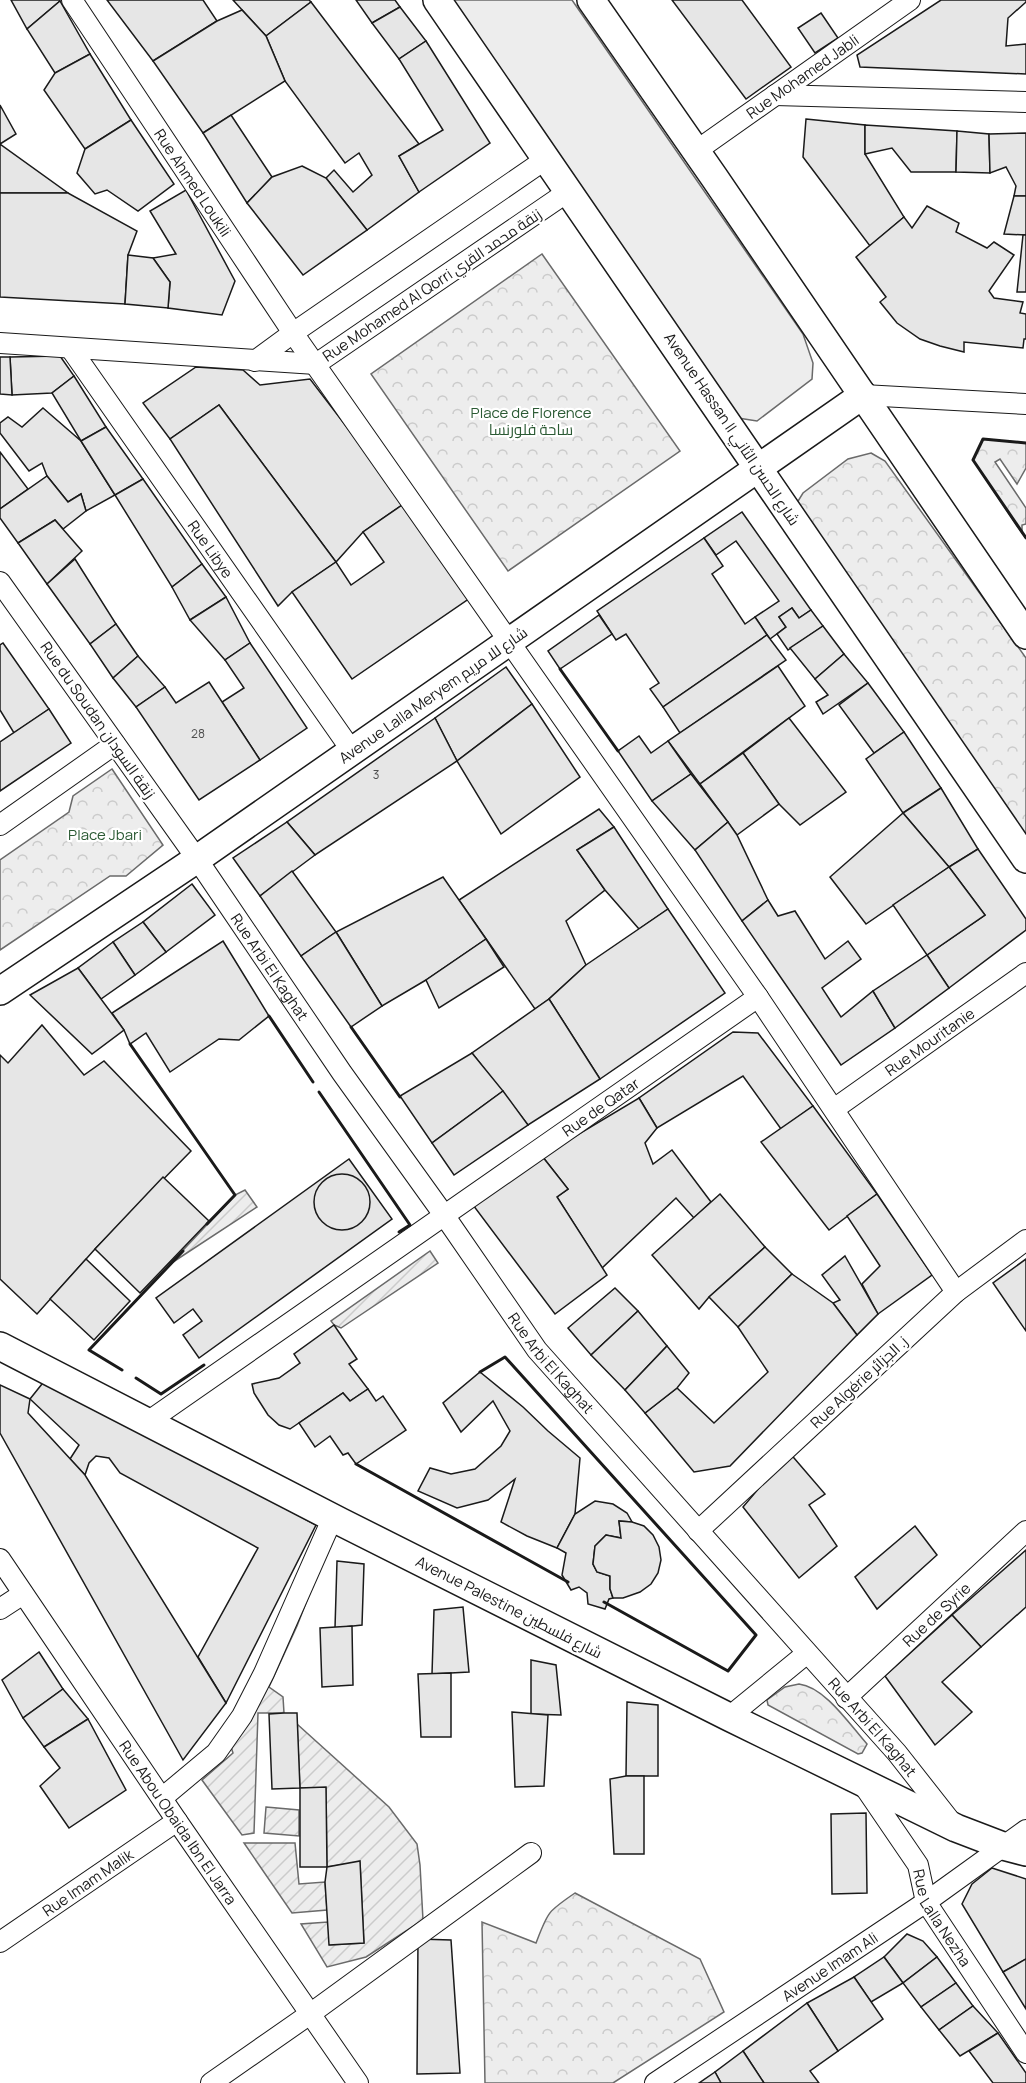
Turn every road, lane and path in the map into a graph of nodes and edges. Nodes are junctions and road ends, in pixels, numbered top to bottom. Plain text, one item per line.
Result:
1 (72, 0) edge
2 (437, 0) edge
3 (591, 0) edge
4 (910, 0) edge
5 (775, 95) junction
6 (1026, 102) edge
7 (696, 151) junction
8 (546, 159) junction
9 (569, 191) junction
10 (293, 333) junction
11 (0, 343) edge
12 (71, 349) junction
13 (255, 361) junction
14 (316, 364) junction
15 (863, 394) junction
16 (1026, 404) edge
17 (758, 467) junction
18 (0, 582) edge
19 (1026, 635) edge
20 (509, 642) junction
21 (115, 744) junction
22 (352, 751) junction
23 (0, 825) edge
24 (196, 858) junction
25 (1026, 859) edge
26 (1026, 973) edge
27 (0, 991) edge
28 (758, 997) junction
29 (834, 1109) junction
30 (444, 1215) junction
31 (1026, 1240) edge
32 (956, 1292) junction
33 (0, 1346) edge
34 (150, 1421) junction
35 (333, 1517) junction
36 (698, 1531) junction
37 (1026, 1531) edge
38 (0, 1559) edge
39 (23, 1594) junction
40 (0, 1609) edge
41 (806, 1654) junction
42 (846, 1698) junction
43 (729, 1717) junction
44 (860, 1780) junction
45 (162, 1798) junction
46 (177, 1821) junction
47 (956, 1828) junction
48 (1026, 1830) edge
49 (1015, 1849) edge
50 (531, 1853) dead end
51 (926, 1902) junction
52 (0, 1942) edge
53 (310, 2014) junction
54 (1026, 2053) edge
55 (211, 2083) edge
56 (358, 2083) edge
57 (655, 2083) edge

1 - 10 street, Rue Ahmed Loukili
2 - 8 street, Avenue Hassan II شارع الحسن الثاني
3 - 7 street
4 - 5 street, Rue Mohamed Jabli
5 - 6 street
5 - 7 street, Rue Mohamed Jabli
7 - 15 street
8 - 9 street, Avenue Hassan II شارع الحسن الثاني
8 - 10 street
9 - 14 street, Rue Mohamed Al Qorri زنقة محمد القري
9 - 17 street, Avenue Hassan II شارع الحسن الثاني
10 - 13 street
10 - 14 street, Rue Ahmed Loukili
11 - 12 street, Rue Mohamed Al Qorri زنقة محمد القري
12 - 13 street, Rue Mohamed Al Qorri زنقة محمد القري
12 - 22 street, Rue Libye
13 - 14 street, Rue Mohamed Al Qorri زنقة محمد القري
14 - 20 street, Rue Ahmed Loukili
15 - 16 street
15 - 17 street, Avenue Lalla Meryem شارع للا مريم
15 - 19 street
17 - 20 street, Avenue Lalla Meryem شارع للا مريم
17 - 25 street, Avenue Hassan II شارع الحسن الثاني
18 - 21 street, Rue du Soudan زنقة السودان
20 - 22 street, Avenue Lalla Meryem شارع للا مريم
20 - 28 street, Rue Ahmed Loukili
21 - 23 street
21 - 24 street, Rue du Soudan زنقة السودان
22 - 24 street, Avenue Lalla Meryem شارع للا مريم
24 - 27 street, Avenue Lalla Meryem شارع للا مريم
24 - 30 street, Rue Arbi El Kaghat
26 - 29 street, Rue Mouritanie
28 - 29 street, Rue Ahmed Loukili
28 - 30 street, Rue de Qatar
29 - 32 street, Rue Ahmed Loukili
30 - 34 street, Rue de Qatar
30 - 36 street, Rue Arbi El Kaghat
31 - 32 street, Rue Algérie ز. الجزائر
32 - 36 street, Rue Algérie ز. الجزائر
33 - 34 street, Avenue Palestine شارع فلسطين
34 - 35 street, Avenue Palestine شارع فلسطين
35 - 43 street, Avenue Palestine شارع فلسطين
35 - 45 street
36 - 41 street, Rue Arbi El Kaghat
37 - 42 street, Rue de Syrie
38 - 39 street, Rue Abou Obaida Ibn El Jarra
39 - 40 street
39 - 45 street, Rue Abou Obaida Ibn El Jarra
41 - 42 street, Rue Arbi El Kaghat
41 - 43 street
42 - 47 street, Rue Arbi El Kaghat
43 - 44 street, Avenue Palestine شارع فلسطين
44 - 47 street, Avenue Palestine شارع فلسطين
44 - 51 street, Rue Lalla Nezha
45 - 46 street, Rue Abou Obaida Ibn El Jarra
46 - 52 street, Rue Imam Malik
46 - 53 street, Rue Abou Obaida Ibn El Jarra
47 - 49 street, Avenue Palestine شارع فلسطين
48 - 49 street, Avenue Imam Ali
49 - 51 street, Avenue Imam Ali
50 - 53 street
51 - 54 street, Rue Lalla Nezha
51 - 57 street, Avenue Imam Ali
53 - 55 street
53 - 56 street, Rue Abou Obaida Ibn El Jarra

